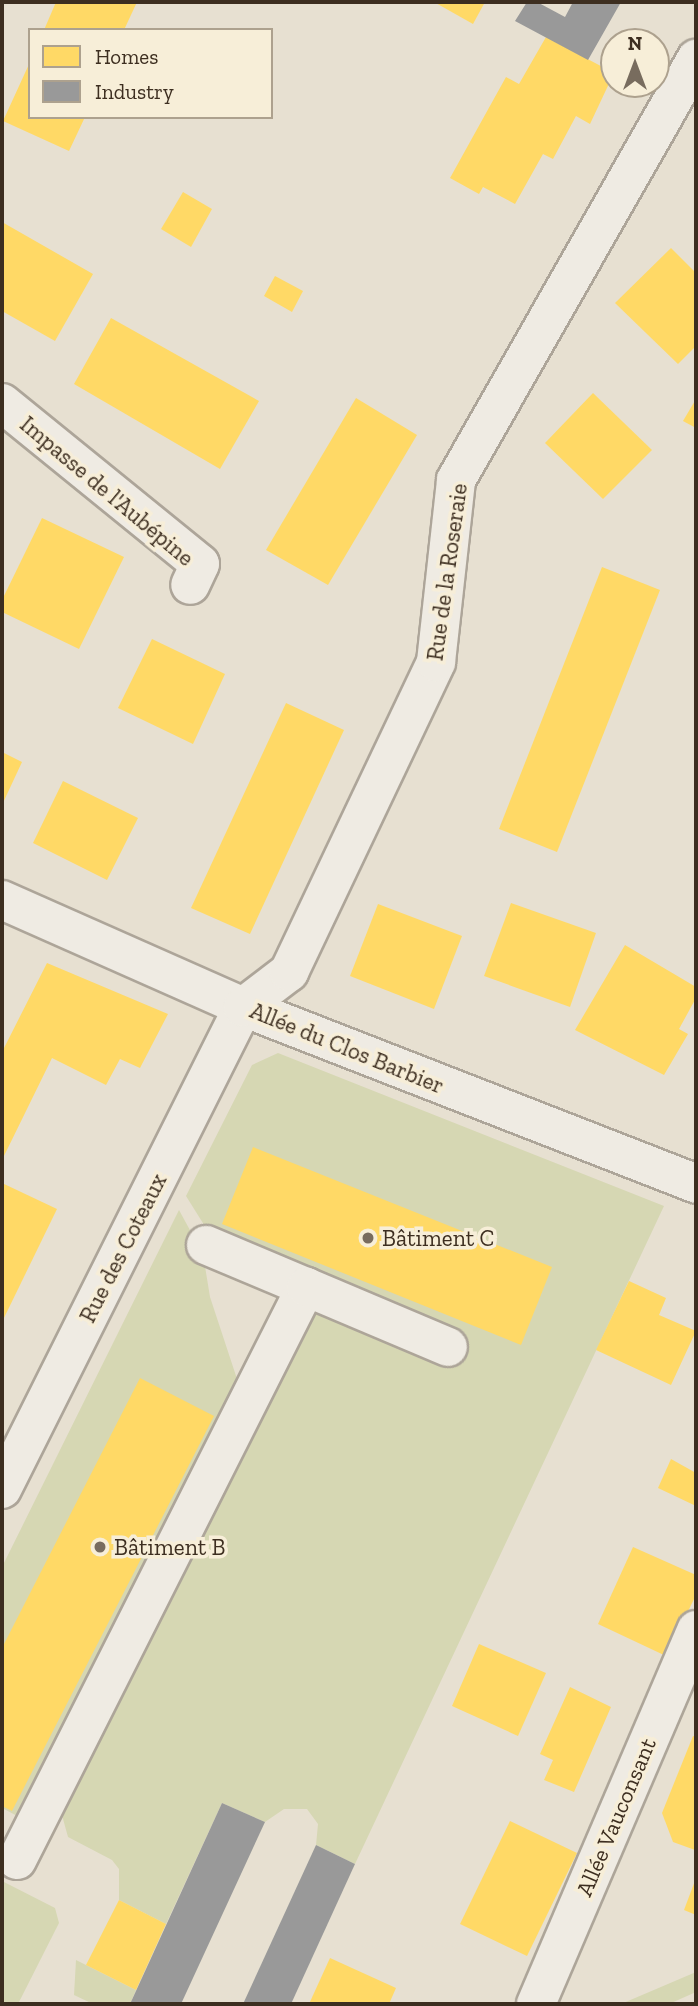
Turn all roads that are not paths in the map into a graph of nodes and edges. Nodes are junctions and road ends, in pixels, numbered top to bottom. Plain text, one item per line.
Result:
1 (696, 60) edge
2 (2, 403) edge
3 (190, 585) dead end
4 (2, 900) edge
5 (243, 1007) junction
6 (696, 1184) edge
7 (206, 1245) dead end
8 (306, 1287) junction
9 (448, 1348) dead end
10 (2, 1489) edge
11 (696, 1630) edge
12 (17, 1860) dead end
13 (536, 2004) edge

1 - 5 street, Rue de la Roseraie
2 - 3 street, Impasse de l'Aubépine
4 - 5 street, Allée du Clos Barbier
5 - 6 street, Allée du Clos Barbier
5 - 10 street, Rue des Coteaux
7 - 8 street
8 - 9 street
8 - 12 street
11 - 13 street, Allée Vauconsant

